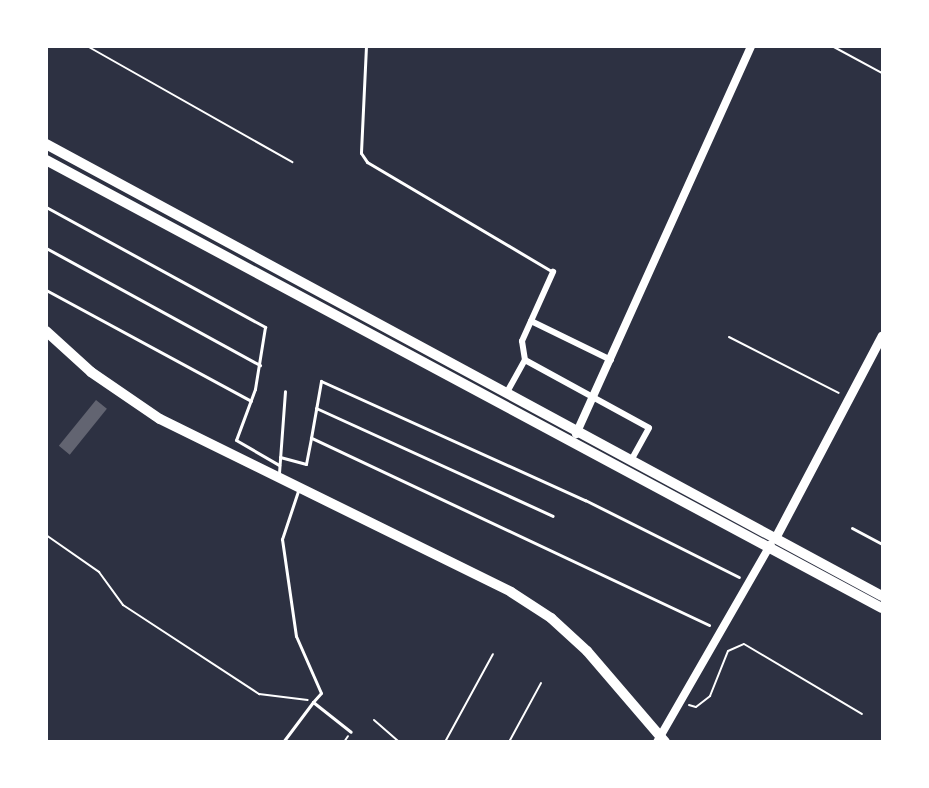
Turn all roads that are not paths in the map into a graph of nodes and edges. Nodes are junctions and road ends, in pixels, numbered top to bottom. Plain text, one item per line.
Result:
1 (366, 46) edge
2 (751, 46) edge
3 (46, 144) edge
4 (46, 160) edge
5 (46, 207) edge
6 (46, 248) edge
7 (553, 272) joint
8 (285, 282) junction
9 (46, 290) edge
10 (315, 298) junction
11 (531, 321) junction
12 (46, 331) edge
13 (882, 337) edge
14 (525, 360) junction
15 (611, 360) junction
16 (260, 365) junction
17 (285, 391) dead end
18 (506, 395) junction
19 (593, 397) junction
20 (251, 401) junction
21 (316, 408) junction
22 (574, 437) junction
23 (311, 438) junction
24 (280, 457) junction
25 (631, 461) junction
26 (279, 465) junction
27 (278, 481) junction
28 (298, 491) junction
29 (553, 516) dead end
30 (852, 528) dead end
31 (775, 537) junction
32 (882, 544) edge
33 (769, 548) junction
34 (739, 577) dead end
35 (882, 596) edge
36 (882, 608) edge
37 (709, 626) dead end
38 (313, 702) junction
39 (351, 732) dead end
40 (661, 740) edge
41 (283, 741) edge

1 - 7 lane
2 - 15 street
3 - 8 main road
4 - 8 main road
5 - 16 lane
6 - 16 lane
7 - 11 street
8 - 10 main road
9 - 20 lane
10 - 18 main road
10 - 22 main road
11 - 14 street
11 - 15 street
12 - 27 main road
13 - 31 main road
14 - 18 street
14 - 19 street
15 - 19 street
16 - 20 lane
17 - 24 lane
18 - 22 main road
19 - 22 street
19 - 25 street
20 - 26 lane
21 - 23 lane
21 - 29 lane
21 - 34 lane
22 - 25 main road
22 - 33 main road
23 - 24 lane
23 - 37 lane
24 - 26 lane
25 - 31 main road
26 - 27 lane
27 - 28 main road
28 - 38 lane
28 - 40 main road
30 - 32 lane
31 - 33 street
31 - 35 main road
33 - 36 main road
33 - 40 street
38 - 39 lane
38 - 41 lane

